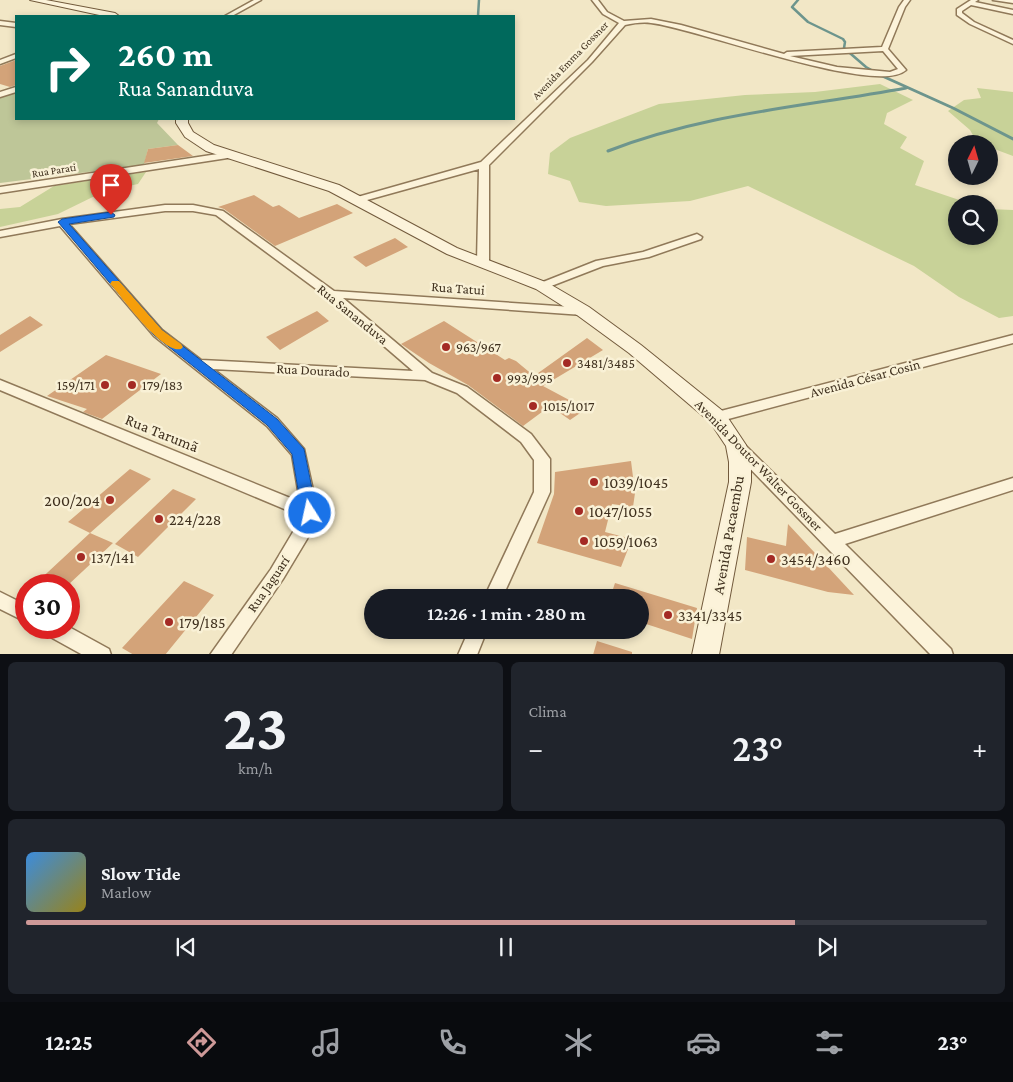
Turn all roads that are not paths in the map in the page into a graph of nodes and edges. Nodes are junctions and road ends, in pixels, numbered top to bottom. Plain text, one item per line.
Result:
1 (34, 0) edge
2 (258, 0) edge
3 (594, 0) edge
4 (906, 0) edge
5 (996, 0) edge
6 (1013, 1) edge
7 (973, 2) edge
8 (1013, 12) edge
9 (110, 15) edge
10 (230, 15) edge
11 (0, 23) edge
12 (623, 24) junction
13 (15, 25) edge
14 (1013, 42) edge
15 (885, 48) junction
16 (0, 54) edge
17 (780, 55) junction
18 (15, 56) edge
19 (15, 56) edge
20 (0, 62) edge
21 (15, 89) edge
22 (0, 95) edge
23 (182, 120) edge
24 (231, 155) junction
25 (484, 164) junction
26 (0, 190) edge
27 (357, 200) junction
28 (62, 222) junction
29 (0, 234) edge
30 (697, 237) dead end
31 (483, 262) junction
32 (542, 286) junction
33 (331, 294) junction
34 (583, 311) junction
35 (1013, 339) edge
36 (200, 364) junction
37 (427, 376) junction
38 (0, 385) edge
39 (716, 417) junction
40 (736, 445) junction
41 (1013, 484) edge
42 (310, 513) junction
43 (833, 542) junction
44 (497, 589) edge
45 (0, 600) edge
46 (15, 608) edge
47 (73, 639) edge
48 (474, 639) edge
49 (102, 654) edge
50 (219, 654) edge
51 (467, 654) edge
52 (705, 654) edge
53 (944, 654) edge

1 - 9 main road
2 - 10 street
3 - 12 street
4 - 15 street
5 - 6 street
7 - 8 street
7 - 14 street
11 - 13 street
12 - 17 street, Avenida Emma Gossner
12 - 25 street, Avenida Emma Gossner
15 - 17 street, Avenida Emma Gossner
15 - 17 street, Avenida Emma Gossner
16 - 18 street
19 - 20 street
21 - 22 street
23 - 24 main road, Avenida Doutor Walter Gossner
24 - 26 street, Rua Parati
24 - 27 main road, Avenida Doutor Walter Gossner
25 - 27 street, Avenida Emma Gossner
25 - 31 street
27 - 31 main road, Avenida Doutor Walter Gossner
28 - 29 street, Rua Sananduva
28 - 33 street, Rua Sananduva
28 - 36 street
30 - 32 street
31 - 32 main road, Avenida Doutor Walter Gossner
32 - 34 main road, Avenida Doutor Walter Gossner
33 - 34 street, Rua Tatui
33 - 37 street, Rua Sananduva
34 - 39 main road, Avenida Doutor Walter Gossner
35 - 39 street, Avenida César Cosin
36 - 37 street, Rua Dourado
36 - 42 street
37 - 44 street, Rua Sananduva
38 - 42 street, Rua Tarumã
39 - 40 main road, Avenida Doutor Walter Gossner
40 - 43 street, Avenida Doutor Walter Gossner
40 - 52 main road, Avenida Pacaembu
41 - 43 street
42 - 50 street, Rua Jaguarí
43 - 53 street, Avenida Doutor Walter Gossner
45 - 46 street
47 - 49 street
48 - 51 street

